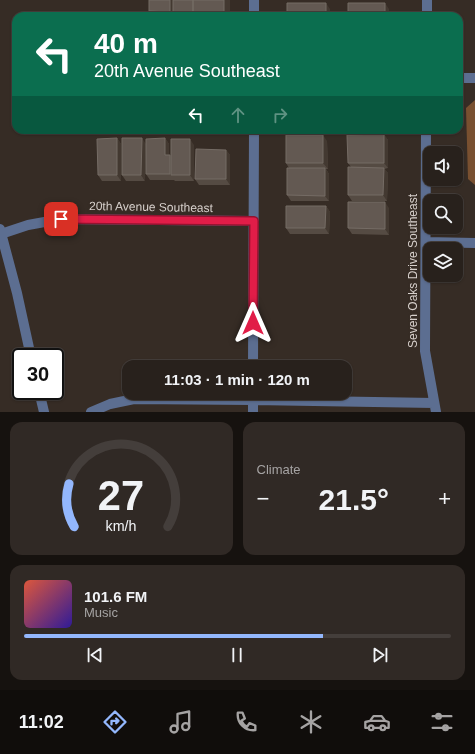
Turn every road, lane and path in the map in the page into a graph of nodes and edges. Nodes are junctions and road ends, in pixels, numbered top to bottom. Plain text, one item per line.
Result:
1 (254, 0) edge
2 (427, 0) edge
3 (254, 12) edge
4 (427, 12) edge
5 (463, 78) edge
6 (475, 78) edge
7 (254, 134) edge
8 (426, 134) edge
9 (254, 221) junction
10 (1, 232) edge
11 (426, 242) edge
12 (463, 243) edge
13 (475, 243) edge
14 (426, 282) edge
15 (29, 348) edge
16 (253, 360) edge
17 (41, 400) edge
18 (129, 400) edge
19 (253, 400) edge
20 (319, 400) edge
21 (435, 407) edge
22 (44, 412) edge
23 (92, 412) edge
24 (253, 412) edge

1 - 3 street
2 - 4 street
5 - 6 street
7 - 9 street
8 - 11 street, Seven Oaks Drive Southeast
9 - 10 street, 20th Avenue Southeast
9 - 16 street
10 - 15 street
12 - 13 street
14 - 21 street, Seven Oaks Drive Southeast
17 - 22 street
18 - 23 street
19 - 24 street
20 - 21 street

